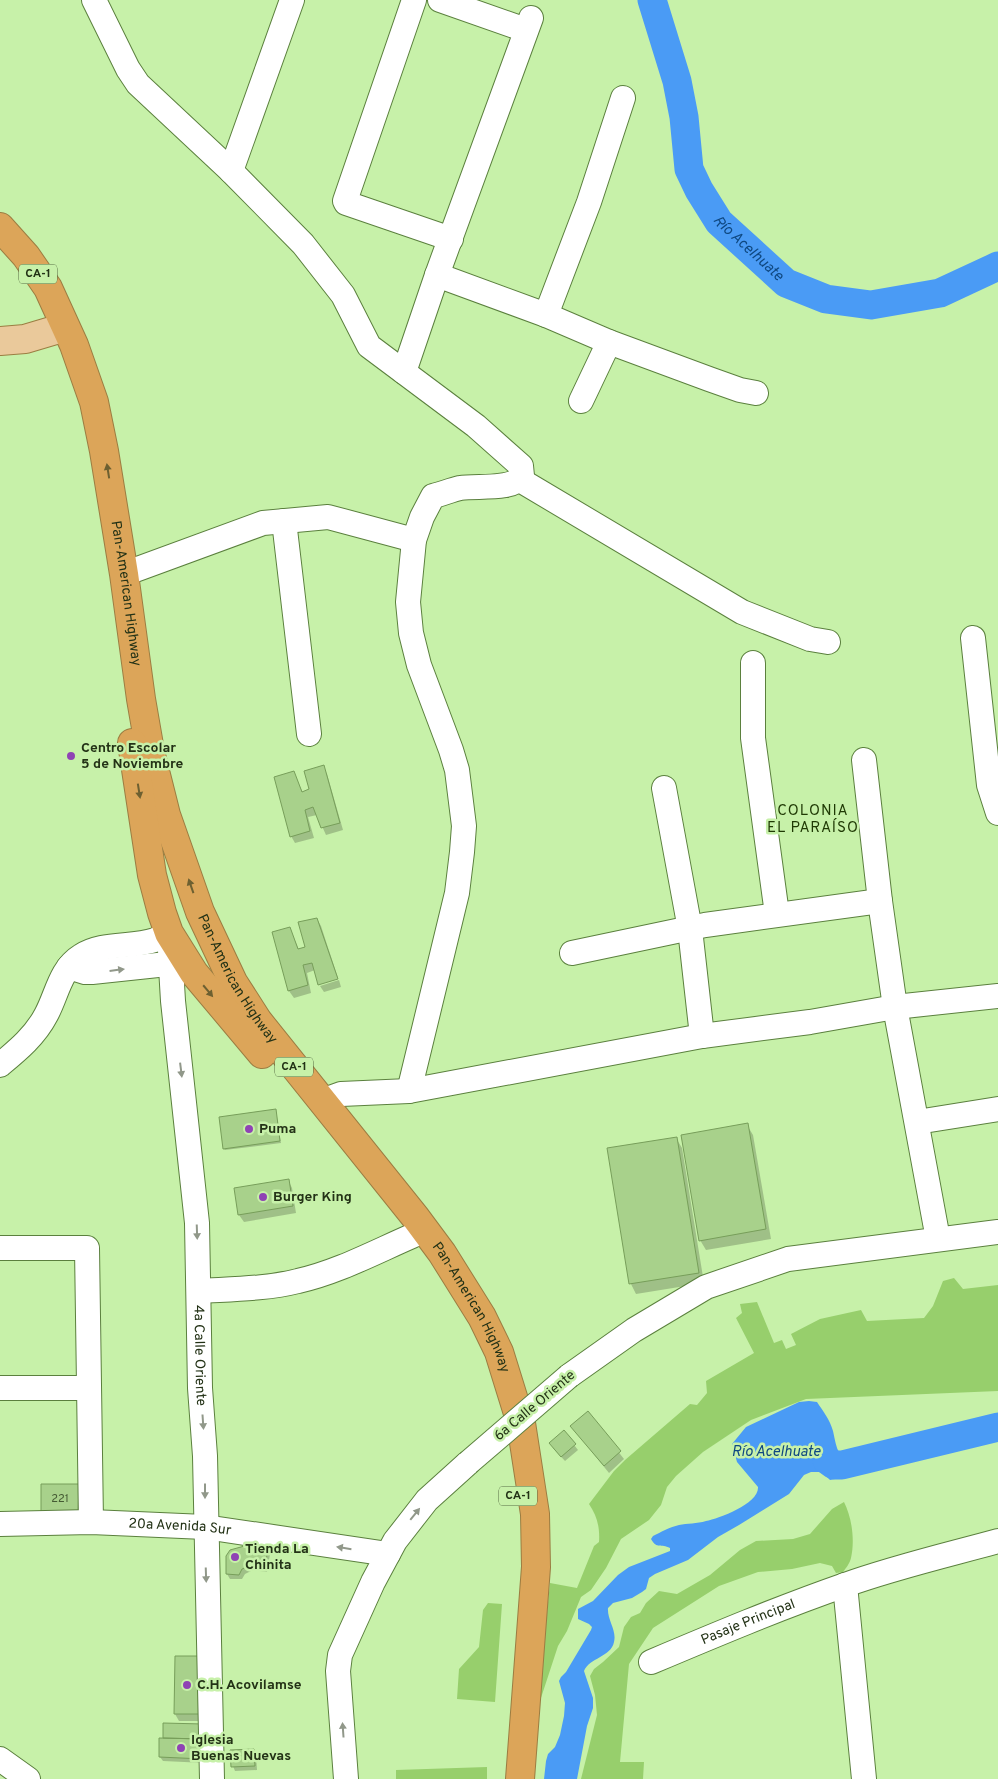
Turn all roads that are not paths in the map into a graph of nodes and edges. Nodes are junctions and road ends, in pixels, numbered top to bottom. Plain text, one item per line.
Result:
1 (94, 0) edge
2 (292, 0) edge
3 (414, 0) edge
4 (440, 0) edge
5 (623, 98) dead end
6 (231, 172) junction
7 (0, 227) edge
8 (451, 239) junction
9 (0, 248) edge
10 (437, 275) junction
11 (48, 288) junction
12 (546, 315) junction
13 (58, 330) junction
14 (0, 341) edge
15 (609, 342) junction
16 (82, 368) junction
17 (404, 372) junction
18 (756, 392) dead end
19 (582, 400) dead end
20 (520, 480) junction
21 (284, 521) junction
22 (414, 540) junction
23 (124, 574) junction
24 (973, 638) dead end
25 (828, 642) dead end
26 (753, 663) dead end
27 (309, 734) dead end
28 (992, 758) edge
29 (864, 760) dead end
30 (664, 788) dead end
31 (998, 813) edge
32 (880, 900) junction
33 (778, 914) junction
34 (690, 929) junction
35 (169, 933) junction
36 (211, 934) junction
37 (572, 953) dead end
38 (178, 962) junction
39 (69, 967) junction
40 (998, 996) edge
41 (895, 1007) junction
42 (702, 1036) junction
43 (0, 1065) edge
44 (409, 1091) junction
45 (324, 1103) junction
46 (998, 1109) edge
47 (917, 1122) junction
48 (998, 1232) edge
49 (412, 1236) junction
50 (938, 1239) junction
51 (0, 1248) edge
52 (199, 1291) junction
53 (0, 1388) edge
54 (89, 1388) junction
55 (91, 1522) junction
56 (0, 1524) edge
57 (205, 1527) junction
58 (998, 1541) edge
59 (388, 1554) junction
60 (845, 1585) junction
61 (651, 1662) dead end
62 (0, 1759) edge
63 (28, 1779) edge
64 (212, 1779) edge
65 (346, 1779) edge
66 (505, 1779) edge
67 (520, 1779) edge
68 (864, 1779) edge

1 - 6 street
2 - 6 street
3 - 8 street
4 - 8 street
5 - 12 street
6 - 17 street
7 - 11 highway, Pan-American Highway / CA-1
8 - 10 street
9 - 13 highway, Pan-American Highway / CA-1
10 - 12 street
10 - 17 street
11 - 13 highway
11 - 16 highway, Pan-American Highway / CA-1
12 - 15 street
13 - 14 main road
13 - 16 highway
13 -> 35 highway, Pan-American Highway / CA-1
15 - 18 street
15 - 19 street
23 -> 16 highway, Pan-American Highway / CA-1
17 - 20 street
20 - 22 street
20 - 25 street
21 - 22 street
21 - 23 street
21 - 27 street
22 - 44 street
36 -> 23 highway, Pan-American Highway / CA-1
24 - 28 street
26 - 33 street
28 - 31 street
29 - 32 street
30 - 34 street
32 - 33 street
32 - 41 street
33 - 34 street
34 - 37 street
34 - 42 street
35 - 36 highway
35 - 38 highway, Pan-American Highway / CA-1
35 - 39 street
36 - 45 highway, Pan-American Highway / CA-1
39 -> 38 street
38 -> 49 highway, Pan-American Highway / CA-1
38 -> 52 street, 4a Calle Oriente
39 - 43 street
40 - 41 street
41 - 42 street
41 - 47 street
42 - 44 street
44 - 45 street
45 - 67 highway, Pan-American Highway / CA-1
46 - 47 street
47 - 50 street
48 - 50 street, 6a Calle Oriente
49 - 52 street
49 - 66 highway, Pan-American Highway / CA-1
59 -> 50 street, 6a Calle Oriente, bridge
51 - 54 street
52 -> 57 street, 4a Calle Oriente
53 - 54 street
54 - 55 street
55 - 56 street, 20a Avenida Sur
55 - 57 street, 20a Avenida Sur
59 -> 57 street, 20a Avenida Sur
57 -> 64 street, 4a Calle Oriente
58 - 60 street, Pasaje Principal
65 -> 59 street, 6a Calle Oriente
60 - 61 street, Pasaje Principal
60 - 68 street
62 - 63 street

